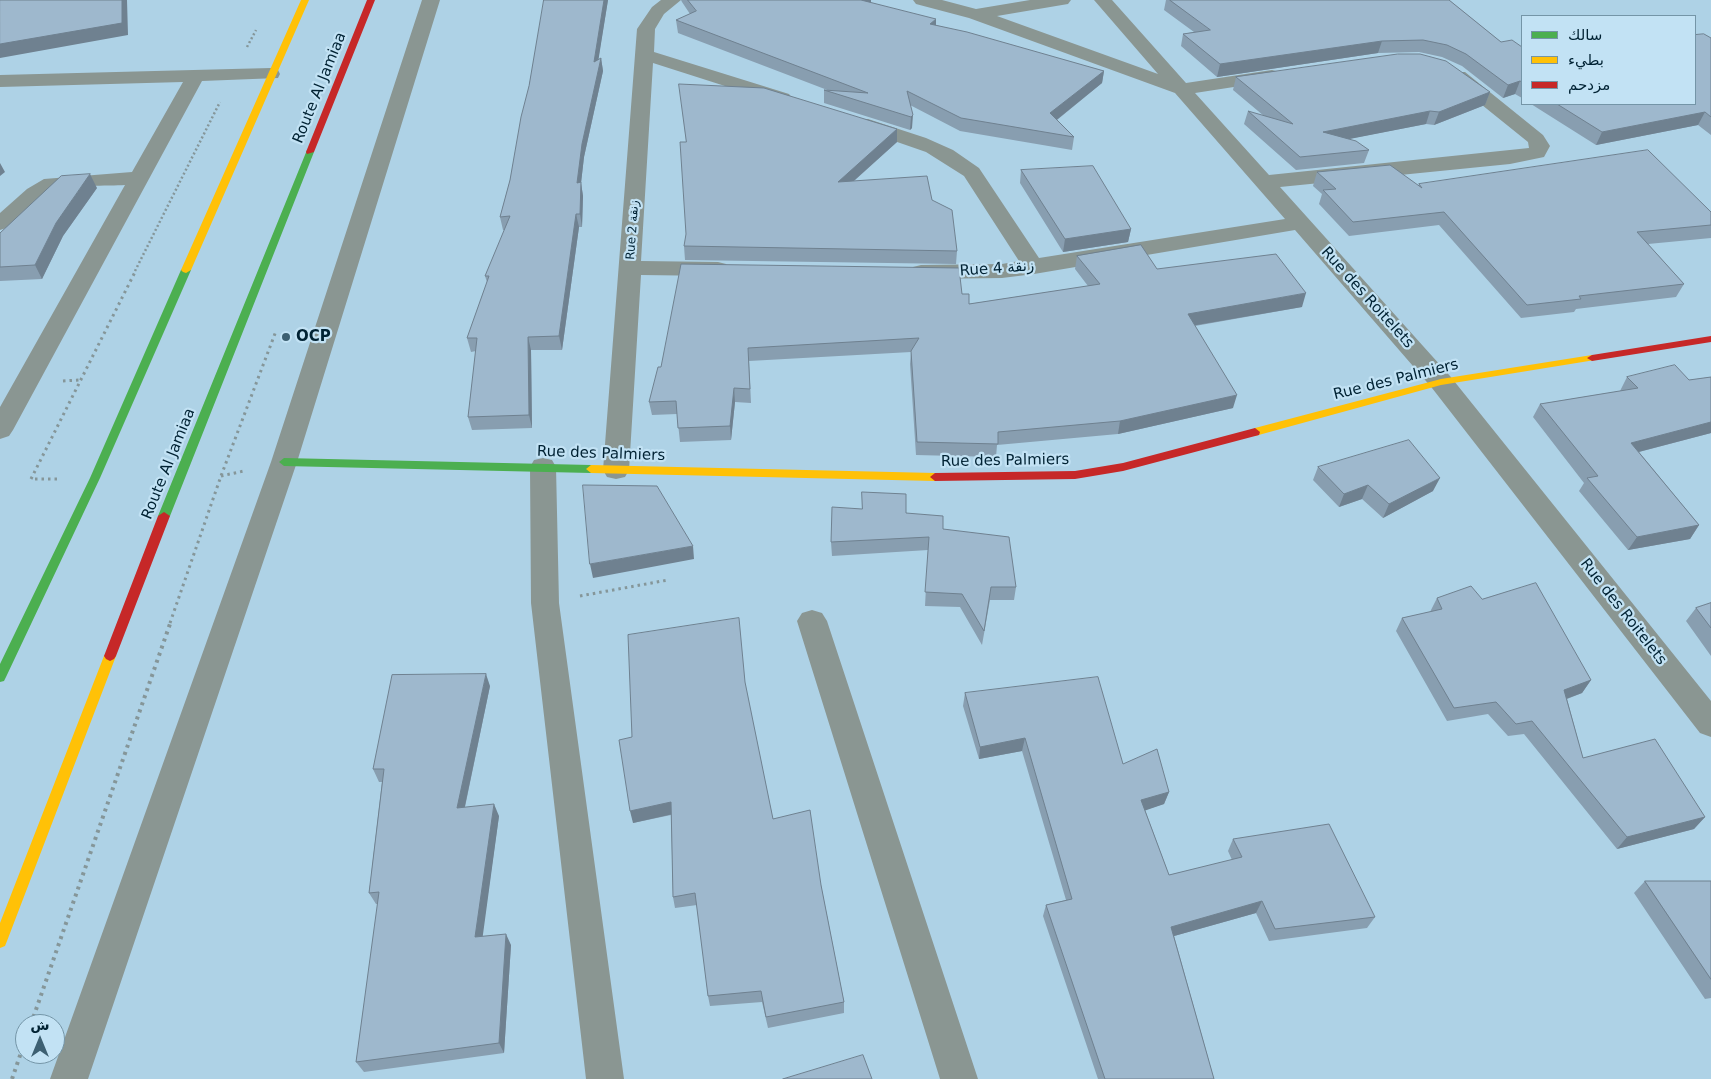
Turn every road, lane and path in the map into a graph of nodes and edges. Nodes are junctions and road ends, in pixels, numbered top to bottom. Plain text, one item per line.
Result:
1 (305, 0) edge
2 (371, 0) edge
3 (431, 0) edge
4 (672, 0) edge
5 (922, 0) edge
6 (1062, 0) edge
7 (1103, 0) edge
8 (975, 14) junction
9 (645, 55) junction
10 (1444, 66) edge
11 (271, 74) junction
12 (1290, 74) edge
13 (195, 77) junction
14 (0, 82) edge
15 (1182, 89) junction
16 (796, 102) edge
17 (843, 117) edge
18 (139, 178) junction
19 (1264, 182) junction
20 (1301, 223) junction
21 (0, 224) edge
22 (1034, 267) junction
23 (630, 268) junction
24 (738, 269) edge
25 (905, 272) edge
26 (1711, 339) edge
27 (1441, 382) junction
28 (0, 430) edge
29 (284, 462) junction
30 (543, 467) junction
31 (616, 470) junction
32 (222, 476) dead end
33 (668, 580) dead end
34 (546, 603) junction
35 (812, 621) dead end
36 (0, 678) edge
37 (1711, 724) edge
38 (0, 941) edge
39 (34, 1014) edge
40 (17, 1064) edge
41 (12, 1079) edge
42 (69, 1079) edge
43 (605, 1079) edge
44 (959, 1079) edge

1 - 11 main road
2 - 38 main road, Route Al Jamiaa
3 - 29 street
4 - 9 street, Rue 2 زنقة
5 - 8 street
6 - 8 street
7 - 15 street, Rue des Roitelets
8 - 15 street
9 - 16 street
9 - 23 street, Rue 2 زنقة
10 - 19 street
11 - 13 street
11 - 36 main road
12 - 15 street
13 - 14 street
13 - 18 street
15 - 19 street, Rue des Roitelets
17 - 22 street
18 - 21 street
18 - 28 street
19 - 20 street, Rue des Roitelets
20 - 22 street, Rue 4 زنقة
20 - 27 street, Rue des Roitelets
22 - 25 street, Rue 4 زنقة
23 - 24 street
23 - 31 street, Rue 2 زنقة
26 - 27 main road, Rue des Palmiers
27 - 31 main road, Rue des Palmiers
27 - 37 street, Rue des Roitelets
29 - 30 main road, Rue des Palmiers
29 - 42 street
30 - 31 main road, Rue des Palmiers
30 - 34 street
32 - 39 path
33 - 34 path
34 - 43 street
35 - 44 street
40 - 41 path

